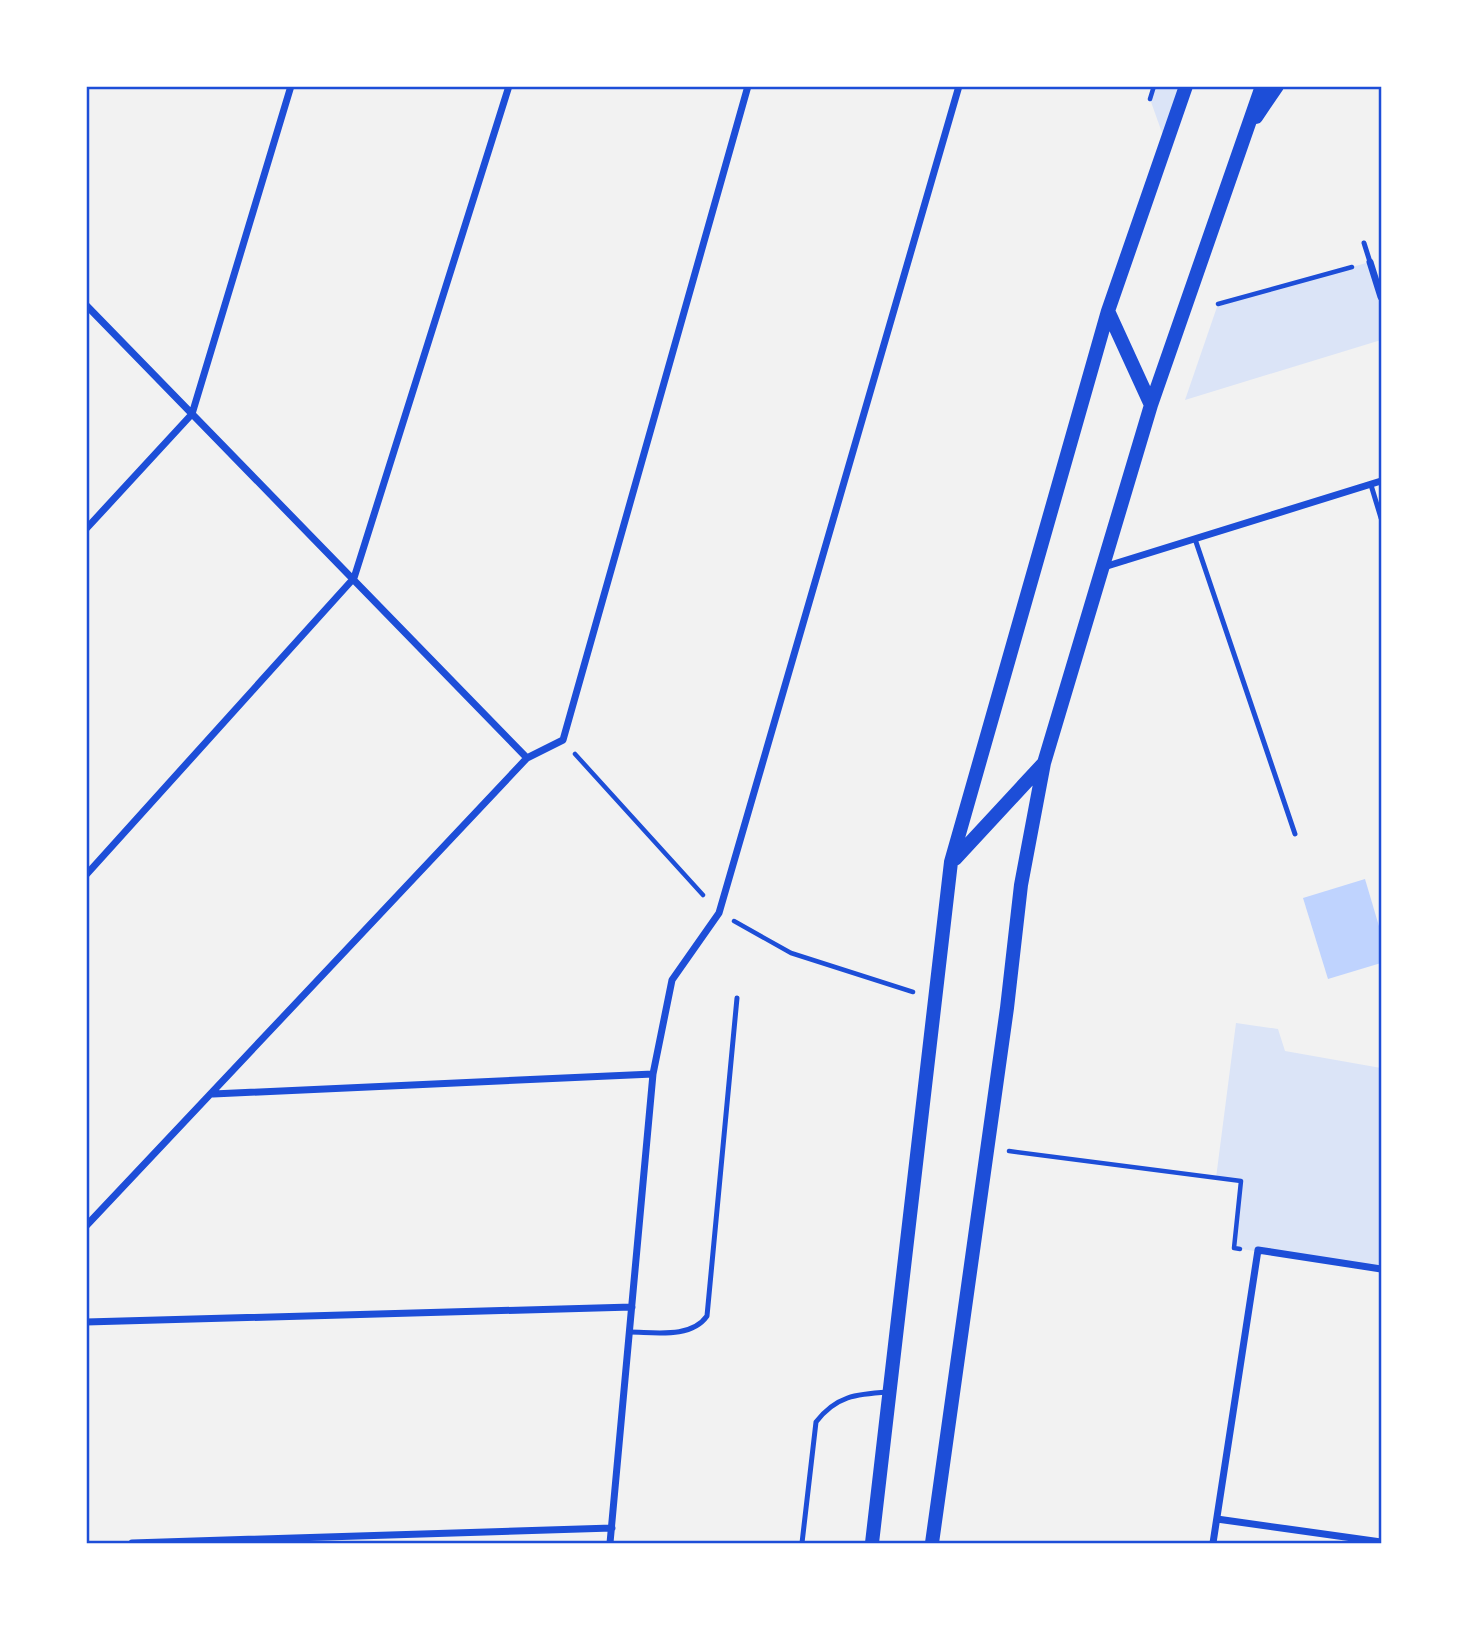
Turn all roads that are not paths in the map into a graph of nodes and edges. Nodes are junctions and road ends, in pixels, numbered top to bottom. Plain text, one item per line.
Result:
1 (291, 86) edge
2 (509, 86) edge
3 (748, 86) edge
4 (959, 86) edge
5 (1186, 86) edge
6 (1262, 86) edge
7 (1277, 86) edge
8 (1241, 142) junction
9 (1364, 243) dead end
10 (1370, 262) joint
11 (1381, 297) edge
12 (86, 305) edge
13 (1108, 312) junction
14 (1151, 405) junction
15 (192, 414) junction
16 (1381, 481) edge
17 (1371, 485) junction
18 (1381, 518) edge
19 (86, 529) edge
20 (1195, 539) junction
21 (1100, 568) junction
22 (354, 578) junction
23 (527, 758) junction
24 (1044, 763) junction
25 (1295, 834) dead end
26 (951, 862) junction
27 (86, 875) edge
28 (737, 998) dead end
29 (653, 1074) junction
30 (212, 1094) junction
31 (86, 1226) edge
32 (1381, 1269) edge
33 (632, 1307) junction
34 (86, 1322) edge
35 (629, 1332) junction
36 (891, 1392) junction
37 (1217, 1519) junction
38 (611, 1528) junction
39 (1381, 1542) edge
40 (132, 1543) edge
41 (610, 1543) edge
42 (802, 1543) edge
43 (872, 1543) edge
44 (932, 1543) edge
45 (1213, 1543) edge

1 - 15 street
2 - 22 street
3 - 23 street
4 - 29 street
5 - 13 main road
6 - 8 main road
7 - 8 main road
8 - 14 main road
9 - 10 lane
10 - 11 street
12 - 15 street
13 - 14 main road
13 - 26 main road
14 - 21 main road
15 - 19 street
15 - 22 street
16 - 17 street
17 - 18 lane
17 - 20 street
20 - 21 street
20 - 25 lane
21 - 24 main road
22 - 23 street
22 - 27 street
23 - 30 street
24 - 26 main road
24 - 44 main road
26 - 36 main road
28 - 35 lane
29 - 30 street
29 - 33 street
30 - 31 street
32 - 37 street
33 - 34 street
33 - 35 street
35 - 38 street
36 - 42 lane
36 - 43 main road
37 - 39 street
37 - 45 street
38 - 40 street
38 - 41 street

